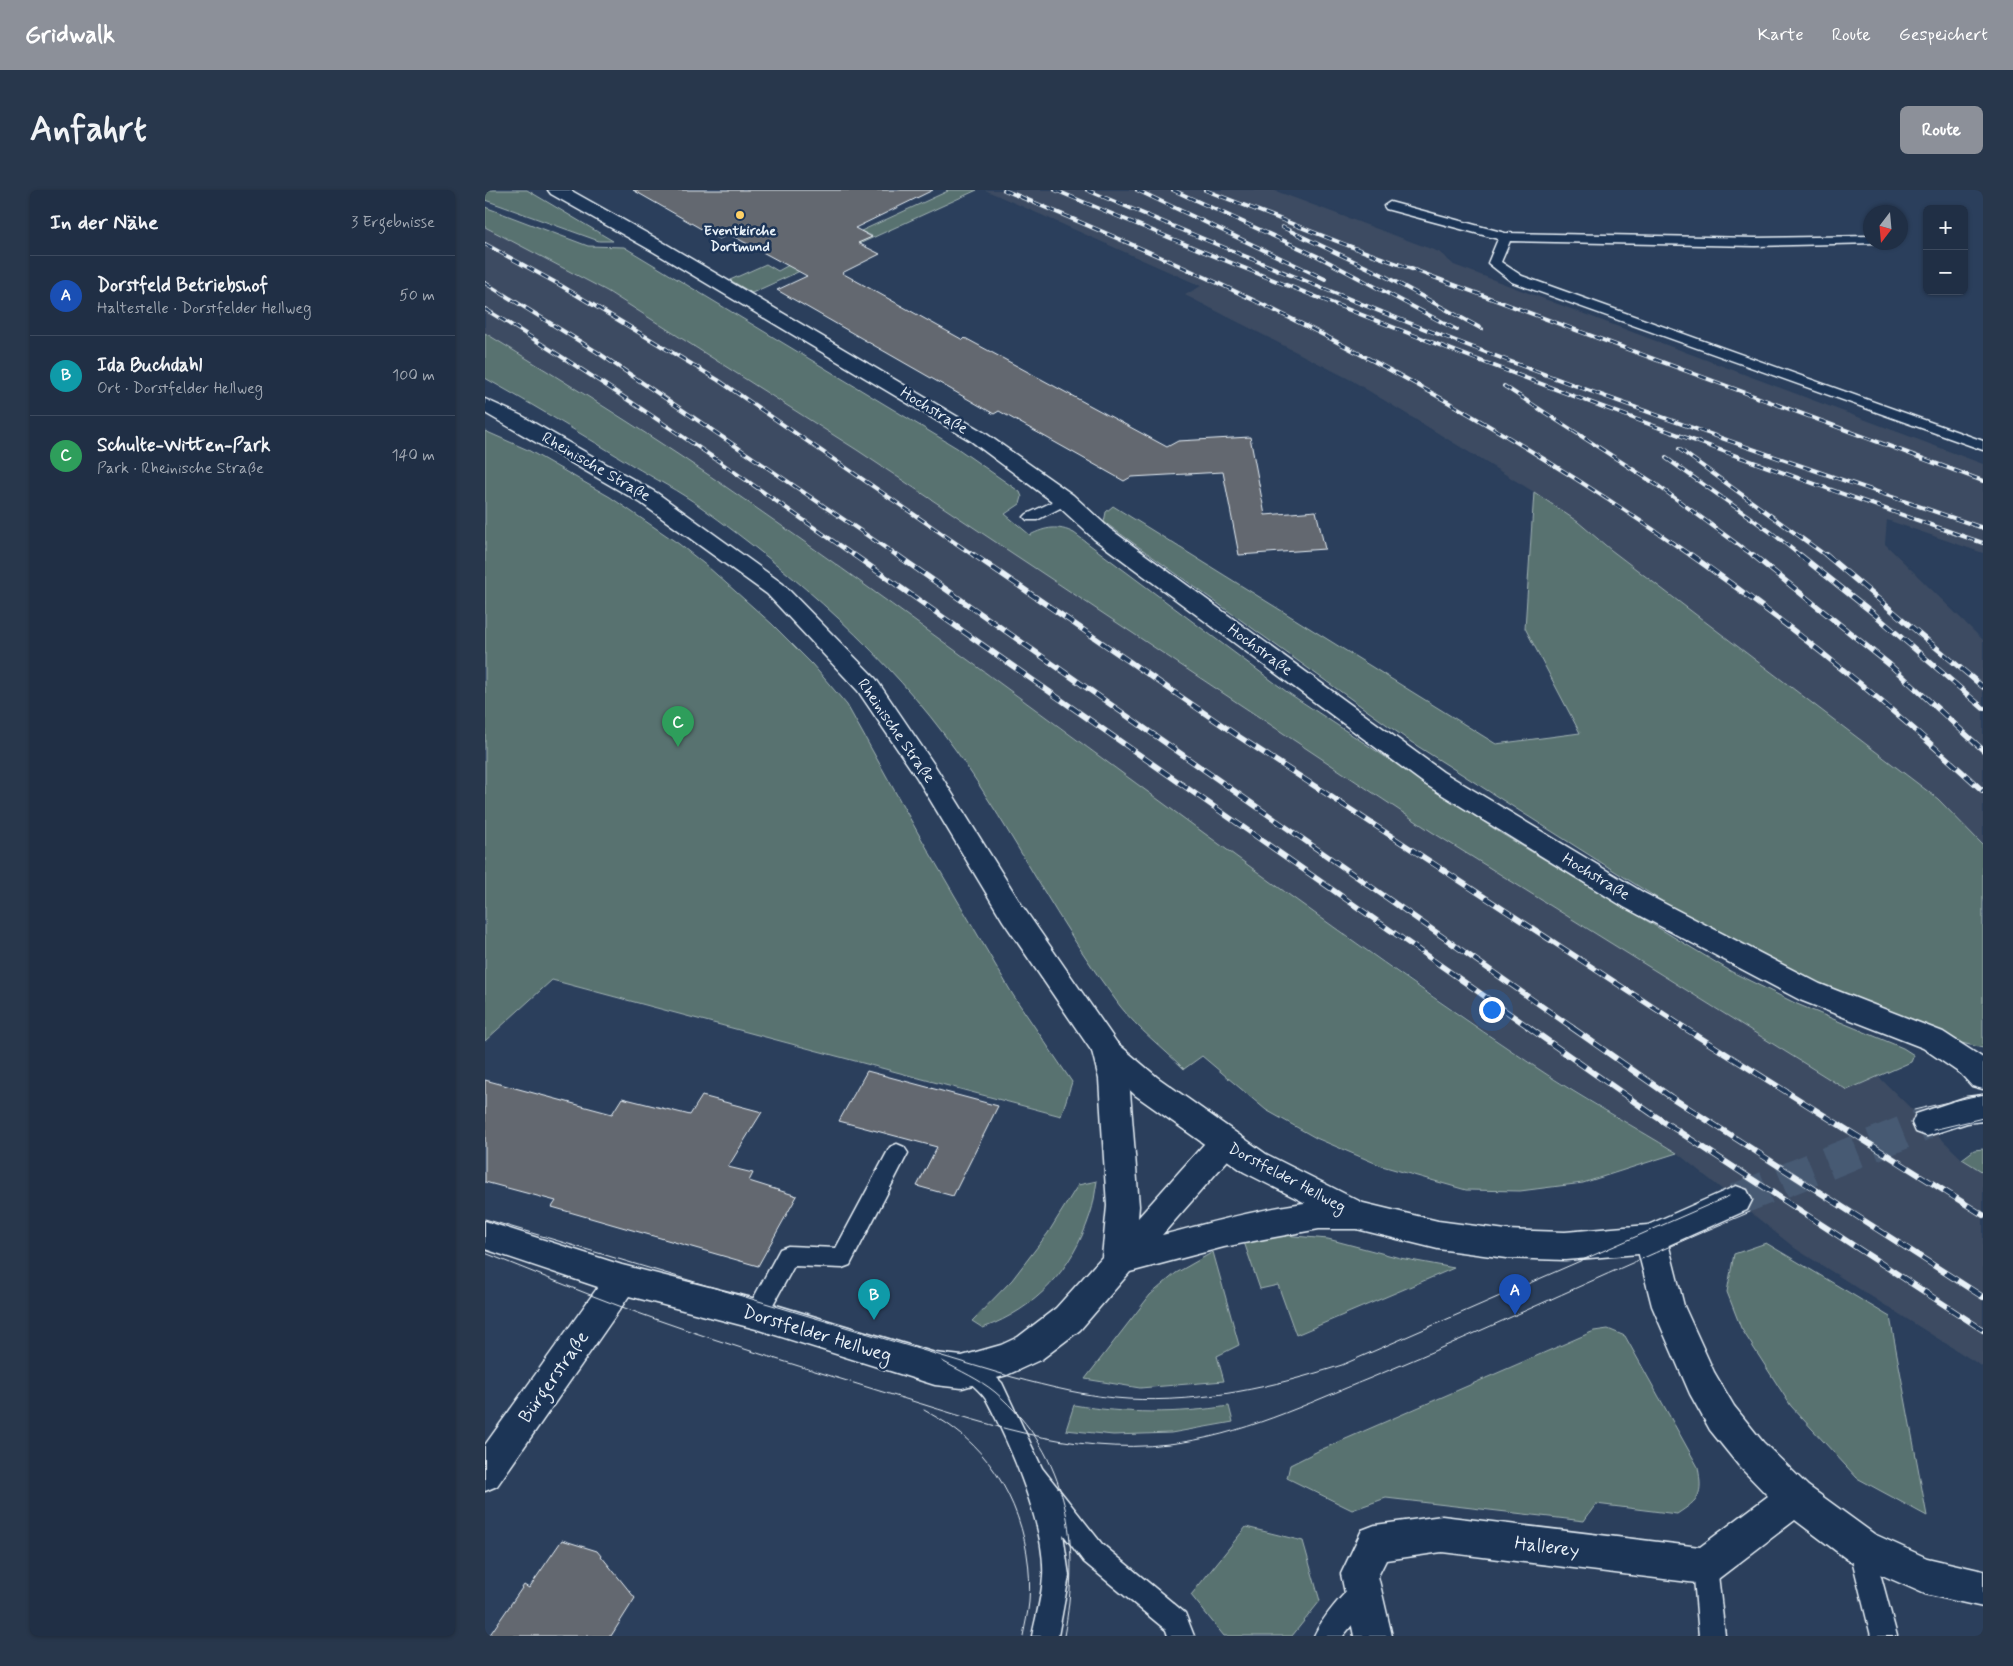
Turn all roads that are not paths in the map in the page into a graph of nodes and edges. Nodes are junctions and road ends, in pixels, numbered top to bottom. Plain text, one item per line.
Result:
1 (557, 190) edge
2 (1390, 206) dead end
3 (1505, 237) junction
4 (1863, 240) edge
5 (485, 405) edge
6 (1983, 446) edge
7 (1065, 500) junction
8 (1032, 517) dead end
9 (1107, 1051) junction
10 (1983, 1077) edge
11 (1983, 1108) edge
12 (1927, 1123) tunnel mouth
13 (1224, 1143) junction
14 (897, 1153) dead end
15 (1735, 1200) tunnel mouth
16 (1357, 1214) junction
17 (485, 1235) edge
18 (1651, 1239) junction
19 (1119, 1261) junction
20 (622, 1280) junction
21 (755, 1314) junction
22 (972, 1369) junction
23 (485, 1474) edge
24 (1033, 1476) junction
25 (1795, 1498) junction
26 (1861, 1547) junction
27 (1705, 1566) junction
28 (1983, 1589) edge
29 (1363, 1592) junction
30 (1154, 1603) joint
31 (1045, 1636) edge
32 (1181, 1636) edge
33 (1327, 1636) edge
34 (1373, 1636) edge
35 (1712, 1636) edge
36 (1884, 1636) edge

1 - 7 street, Hochstraße
2 - 3 lane
3 - 4 lane
3 - 6 lane
5 - 9 street, Rheinische Straße
7 - 8 lane
7 - 10 street, Hochstraße
9 - 13 street, Rheinische Straße
9 - 19 street
11 - 12 street
13 - 16 street, Dorstfelder Hellweg
13 - 19 street, Dorstfelder Hellweg
14 - 21 lane
15 - 18 street, Dorstfelder Hellweg
16 - 18 street, Dorstfelder Hellweg
16 - 19 street, Dorstfelder Hellweg
17 - 20 street, Dorstfelder Hellweg
18 - 25 street
19 - 22 street, Dorstfelder Hellweg
20 - 21 street, Dorstfelder Hellweg
20 - 23 street, Bürgerstraße
21 - 22 street, Dorstfelder Hellweg
22 - 24 lane
24 - 30 lane
24 - 31 lane
25 - 26 street
25 - 27 street
26 - 28 street
26 - 36 lane
27 - 29 street, Hallerey
27 - 35 lane
29 - 33 lane
29 - 34 street, Hallerey
30 - 32 lane

